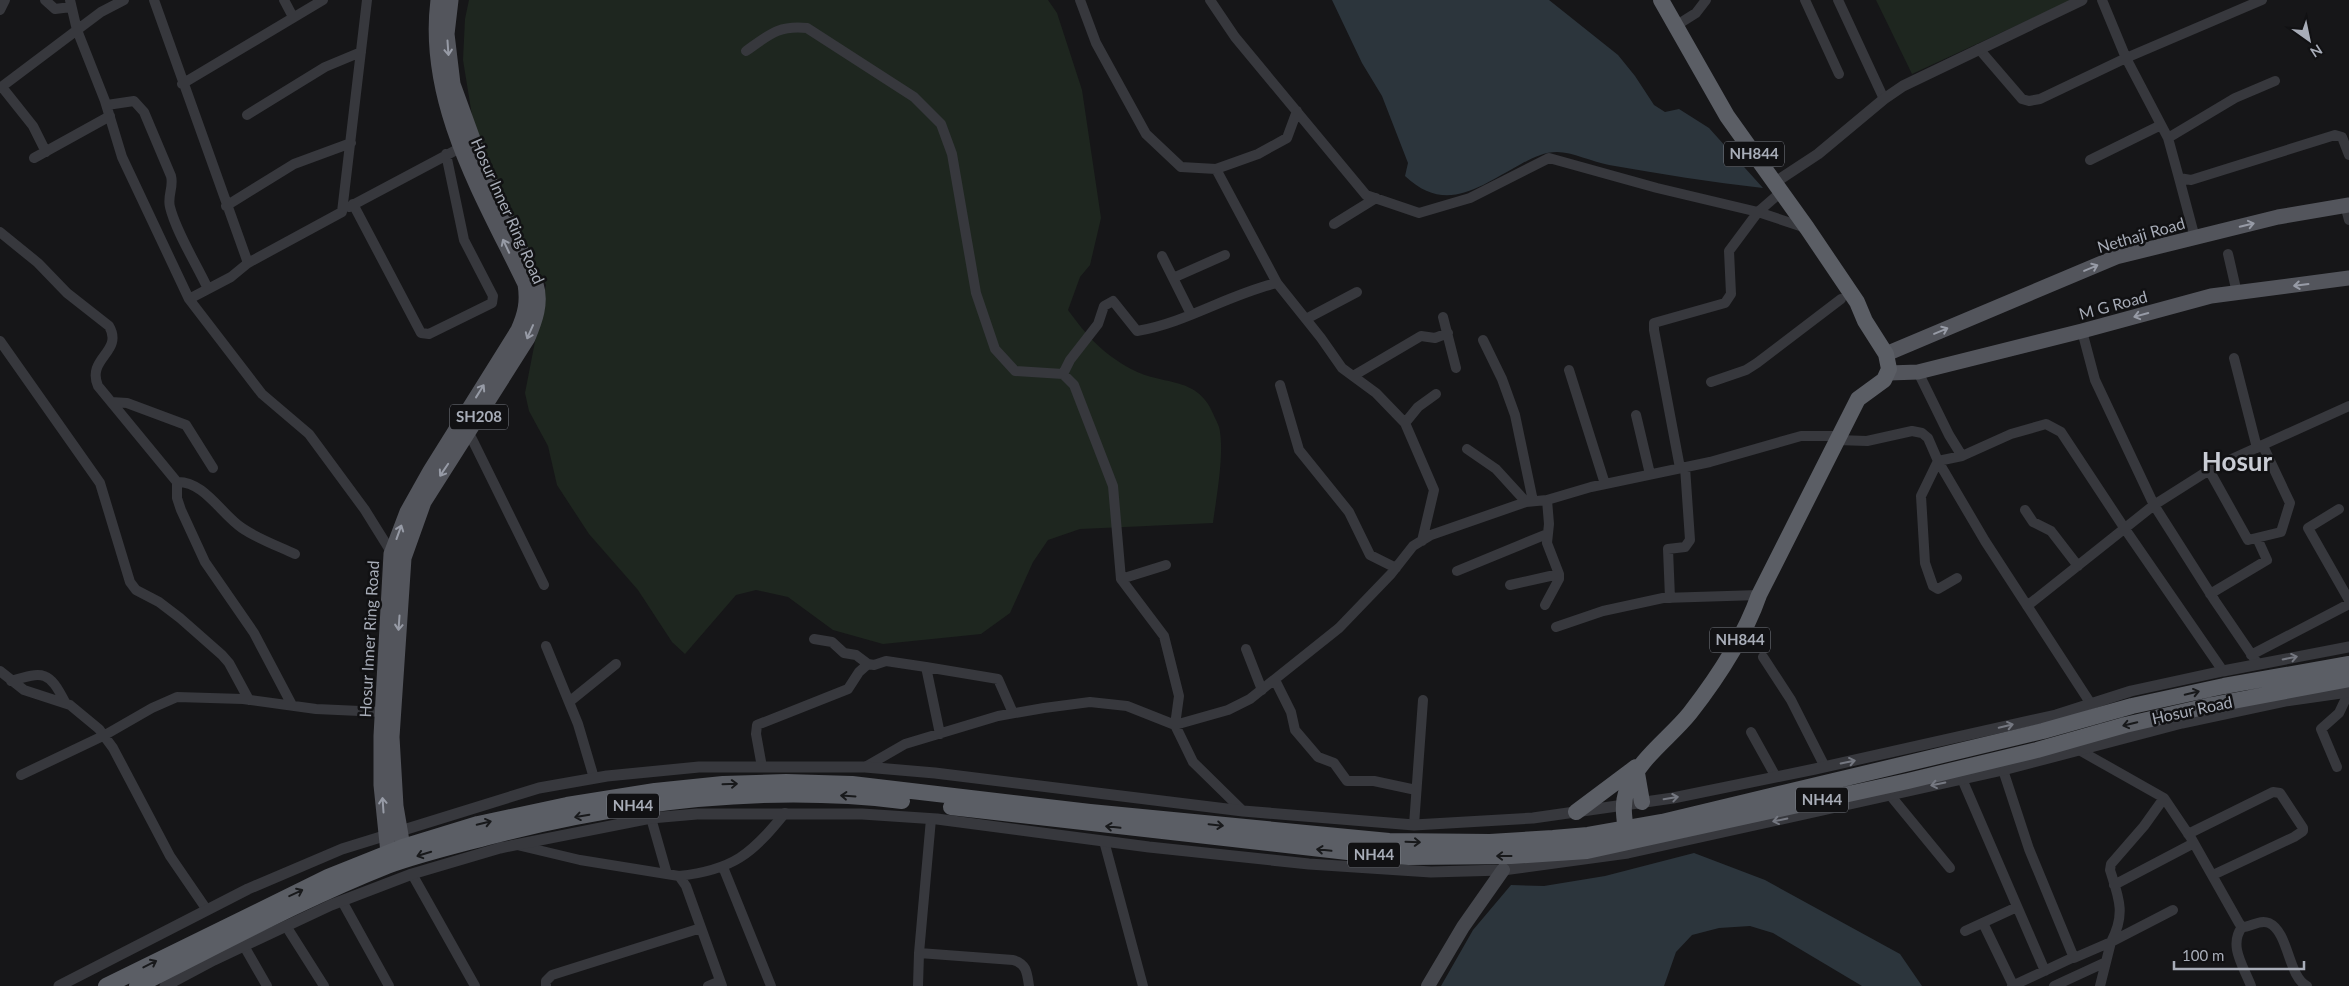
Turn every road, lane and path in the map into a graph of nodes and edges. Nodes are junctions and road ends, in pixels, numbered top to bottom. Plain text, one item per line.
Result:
1 (5, 0) edge
2 (45, 0) edge
3 (124, 0) edge
4 (154, 0) edge
5 (284, 0) edge
6 (323, 0) edge
7 (367, 0) edge
8 (438, 0) edge
9 (451, 0) edge
10 (1080, 0) edge
11 (1210, 0) edge
12 (1661, 0) edge
13 (1706, 0) edge
14 (1805, 0) edge
15 (1838, 0) edge
16 (2082, 0) edge
17 (2102, 0) edge
18 (2262, 0) edge
19 (70, 3) edge
20 (0, 10) edge
21 (293, 17) junction
22 (1676, 25) junction
23 (77, 30) junction
24 (1979, 49) junction
25 (746, 51) dead end
26 (361, 52) junction
27 (2126, 58) junction
28 (1840, 74) dead end
29 (2275, 81) dead end
30 (182, 84) junction
31 (1, 88) edge
32 (1884, 99) junction
33 (108, 111) junction
34 (1297, 111) junction
35 (247, 115) dead end
36 (2161, 125) junction
37 (2168, 138) junction
38 (351, 143) junction
39 (460, 148) junction
40 (46, 152) junction
41 (446, 154) junction
42 (2349, 155) edge
43 (34, 158) dead end
44 (2090, 160) dead end
45 (1216, 169) junction
46 (2179, 178) junction
47 (1778, 188) junction
48 (1376, 198) junction
49 (353, 204) junction
50 (226, 206) junction
51 (2348, 210) edge
52 (342, 212) junction
53 (1758, 212) junction
54 (1334, 224) dead end
55 (1807, 228) junction
56 (0, 232) edge
57 (2195, 238) junction
58 (2228, 254) dead end
59 (1225, 255) dead end
60 (1162, 256) dead end
61 (248, 264) junction
62 (1173, 278) junction
63 (2349, 278) edge
64 (1278, 283) junction
65 (208, 289) junction
66 (1357, 292) dead end
67 (2237, 293) junction
68 (189, 299) junction
69 (1849, 301) junction
70 (1191, 314) junction
71 (1443, 317) dead end
72 (1306, 319) junction
73 (2082, 331) junction
74 (1448, 333) junction
75 (1483, 340) dead end
76 (0, 341) edge
77 (1891, 352) junction
78 (2234, 358) dead end
79 (1456, 368) dead end
80 (1569, 370) dead end
81 (1918, 372) junction
82 (1063, 374) junction
83 (1894, 374) junction
84 (1353, 376) junction
85 (1711, 382) dead end
86 (1280, 385) dead end
87 (1436, 394) dead end
88 (111, 402) junction
89 (2349, 406) edge
90 (1636, 416) dead end
91 (1405, 423) junction
92 (469, 433) junction
93 (1837, 438) junction
94 (2260, 447) junction
95 (1467, 449) dead end
96 (1962, 456) junction
97 (1938, 461) junction
98 (1682, 467) junction
99 (213, 468) dead end
100 (2209, 470) junction
101 (1650, 474) junction
102 (177, 482) junction
103 (1605, 484) junction
104 (1547, 500) junction
105 (1530, 501) junction
106 (2154, 505) junction
107 (2339, 509) dead end
108 (2025, 510) dead end
109 (2125, 529) junction
110 (1548, 534) junction
111 (2257, 538) junction
112 (1422, 541) junction
113 (295, 554) dead end
114 (397, 556) junction
115 (1166, 565) dead end
116 (2078, 566) junction
117 (1396, 568) junction
118 (1457, 571) dead end
119 (1559, 574) junction
120 (1957, 578) dead end
121 (1122, 579) junction
122 (544, 585) dead end
123 (1510, 586) dead end
124 (2210, 594) junction
125 (1758, 595) junction
126 (1670, 598) junction
127 (2349, 602) edge
128 (1545, 605) dead end
129 (2026, 606) junction
130 (1556, 627) dead end
131 (814, 639) dead end
132 (546, 646) dead end
133 (2349, 647) edge
134 (1246, 649) dead end
135 (1764, 657) dead end
136 (2254, 660) junction
137 (616, 664) dead end
138 (868, 664) junction
139 (2349, 664) edge
140 (926, 667) junction
141 (0, 671) edge
142 (2223, 671) junction
143 (1275, 680) junction
144 (2349, 680) edge
145 (11, 681) junction
146 (1262, 690) junction
147 (2349, 692) edge
148 (249, 700) junction
149 (1423, 700) dead end
150 (65, 702) junction
151 (569, 702) junction
152 (2091, 704) junction
153 (292, 705) junction
154 (382, 712) junction
155 (1013, 713) junction
156 (1175, 725) junction
157 (2040, 727) junction
158 (1751, 732) dead end
159 (940, 734) junction
160 (105, 736) junction
161 (2080, 750) junction
162 (2037, 753) junction
163 (1648, 757) junction
164 (762, 767) junction
165 (865, 767) junction
166 (1825, 767) junction
167 (2337, 767) dead end
168 (2003, 770) junction
169 (1637, 773) junction
170 (21, 775) dead end
171 (1776, 777) junction
172 (594, 778) junction
173 (1962, 779) junction
174 (1416, 790) junction
175 (1890, 795) junction
176 (2164, 798) junction
177 (1642, 802) junction
178 (1623, 805) junction
179 (1243, 811) junction
180 (1576, 812) junction
181 (785, 813) junction
182 (651, 818) junction
183 (931, 819) junction
184 (1414, 825) junction
185 (401, 829) junction
186 (1663, 829) junction
187 (385, 834) junction
188 (2188, 834) junction
189 (1104, 841) junction
190 (1588, 843) junction
191 (2194, 843) junction
192 (516, 844) junction
193 (404, 847) junction
194 (388, 853) junction
195 (1628, 853) junction
196 (723, 867) junction
197 (1950, 868) dead end
198 (1503, 870) junction
199 (412, 874) junction
200 (667, 874) junction
201 (2212, 875) junction
202 (678, 876) junction
203 (2114, 885) junction
204 (342, 901) junction
205 (2017, 907) junction
206 (207, 910) junction
207 (2173, 910) dead end
208 (1983, 923) junction
209 (286, 926) junction
210 (2242, 927) junction
211 (700, 928) junction
212 (1965, 931) dead end
213 (2111, 942) junction
214 (244, 946) junction
215 (918, 953) junction
216 (2074, 957) junction
217 (2106, 962) junction
218 (2045, 971) junction
219 (721, 984) edge
220 (60, 986) edge
221 (106, 986) edge
222 (137, 986) edge
223 (164, 986) edge
224 (267, 986) edge
225 (324, 986) edge
226 (389, 986) edge
227 (475, 986) edge
228 (546, 986) edge
229 (708, 986) edge
230 (771, 986) edge
231 (918, 986) edge
232 (1029, 986) edge
233 (1143, 986) edge
234 (1428, 986) edge
235 (2013, 986) edge
236 (2054, 986) edge
237 (2100, 986) edge
238 (2252, 986) edge
239 (2308, 986) edge

1 - 20 street
2 - 19 street
3 - 23 street
4 - 30 street
5 - 21 street
6 - 21 street
7 - 26 street
8 - 39 main road, Hosur Inner Ring Road / SH208
9 -> 92 main road, Hosur Inner Ring Road / SH208
10 - 45 street
11 - 34 street
12 - 22 highway, NH844
13 - 22 street
14 - 28 street
15 - 32 street
16 - 24 street
17 - 27 street
18 - 27 street
19 - 23 street
21 - 30 street
22 - 47 highway, NH844
23 - 31 street
23 - 33 street
24 - 27 street
24 - 32 street
25 - 82 street
26 - 35 street
26 - 38 street
27 - 36 street
29 - 37 street
30 - 50 street
31 - 40 street
32 - 47 street
33 - 40 street
33 - 65 street
33 - 68 street
34 - 45 street
34 - 48 street
36 - 37 street
36 - 44 street
37 - 46 street
38 - 50 street
38 - 52 street
39 - 41 street
114 -> 39 main road, Hosur Inner Ring Road / SH208
40 - 43 street
41 - 49 street
41 - 49 street
42 - 46 street
45 - 64 street
46 - 57 street
47 - 53 street
47 - 55 highway, NH844
48 - 53 street
48 - 54 street
49 - 52 street
50 - 61 street
57 -> 51 main road, Nethaji Road
52 - 61 street
53 - 55 street
53 - 98 street
55 - 69 highway, NH844
56 - 88 street
77 -> 57 main road, Nethaji Road
58 - 67 street
59 - 62 street
60 - 62 street
61 - 65 street
62 - 70 street
63 -> 67 main road, M G Road
64 - 70 street
64 - 72 street
65 - 68 street
66 - 72 street
67 -> 73 main road, M G Road
68 - 114 street
69 - 77 highway, NH844
69 - 85 street
70 - 82 street
71 - 74 street
72 - 84 street
73 - 81 main road, M G Road
73 - 106 street
74 - 79 street
74 - 84 street
75 - 105 street
76 - 148 street
77 - 83 highway, NH844
78 - 94 street
80 - 103 street
81 - 83 main road, M G Road
81 - 96 street
82 - 121 street
83 - 93 highway, NH844
84 - 91 street
86 - 117 street
87 - 91 street
88 - 99 street
88 - 102 street
89 - 94 street
90 - 101 street
91 - 112 street
92 -> 114 main road, Hosur Inner Ring Road / SH208
92 - 122 street
93 - 97 street
93 - 98 street
93 - 125 highway, NH844
94 - 100 street
94 - 111 street
95 - 105 street
96 - 97 street
96 - 109 street
97 - 120 street
97 - 129 street
98 - 101 street
98 - 126 street
100 - 106 street
100 - 111 street
101 - 103 street
102 - 113 street
102 - 153 street
103 - 104 street
104 - 105 street
104 - 110 street
105 - 112 street
106 - 109 street
106 - 124 street
107 - 127 street
108 - 116 street
109 - 116 street
109 - 142 street
110 - 118 street
110 - 119 street
111 - 124 street
112 - 117 street
114 - 154 main road, Hosur Inner Ring Road / SH208
114 -> 185 main road, Hosur Inner Ring Road / SH208
115 - 121 street
116 - 129 street
117 - 143 street
119 - 123 street
119 - 128 street
121 - 156 street
124 - 136 street
125 - 126 street
125 - 163 highway, NH844
126 - 130 street
127 - 136 street
129 - 152 street
131 - 138 street
132 - 151 street
136 -> 133 street
134 - 146 street
135 - 166 street
136 - 142 street
137 - 151 street
138 - 140 street
138 - 164 street
157 -> 139 highway, Hosur Road / NH44
140 - 155 street
140 - 159 street
141 - 145 street
142 - 152 street
143 - 146 street
143 - 174 street
144 -> 162 highway, Hosur Road / NH44
145 - 150 street
145 - 150 street
146 - 156 street
147 - 161 street
147 - 167 street
148 - 153 street
148 - 160 street
149 - 174 street
150 - 160 street
151 - 172 street
152 - 157 street
153 - 154 street
187 -> 154 main road, Hosur Inner Ring Road / SH208
155 - 156 street
155 - 159 street
156 - 179 street
166 -> 157 street
157 - 186 highway, NH44
158 - 171 street
159 - 165 street
160 - 170 street
160 - 206 street
161 - 162 street
161 - 176 street
162 - 168 street
162 - 186 highway, NH44
163 - 169 highway, NH844
163 - 180 highway
164 - 165 street
164 - 172 street
165 - 179 street
166 - 171 street
168 - 173 street
168 - 216 street
169 - 177 highway
169 - 178 highway, NH844
177 -> 171 street
172 - 185 street
173 -> 175 street
173 - 205 street
174 - 184 street
175 -> 195 street
175 - 197 street
176 - 188 street
176 - 203 street
177 - 178 street
178 - 180 street
178 - 195 highway, NH844
179 - 184 street
180 - 184 street
181 - 182 street
181 - 183 street
181 - 196 street
182 - 192 street
182 - 200 street
183 - 189 street
183 - 215 street
185 - 187 street
185 - 193 main road, Hosur Inner Ring Road / SH208
186 - 190 highway, NH44
187 - 194 main road, Hosur Inner Ring Road / SH208
187 - 206 street
188 - 191 street
188 - 201 street
189 - 198 street
189 - 233 street
193 -> 190 highway, NH44
190 -> 222 highway, NH44
191 - 201 street
191 - 203 street
192 - 199 street
192 - 200 street
193 - 194 highway, NH44
221 -> 194 highway, NH44
195 - 198 street
196 - 202 street
196 - 230 street
198 - 234 main road
199 - 204 street
199 - 227 street
200 - 202 street
201 - 210 street
202 - 211 street
203 - 213 street
204 - 209 street
204 - 226 street
205 - 208 street
205 - 218 street
206 - 220 street
207 - 213 street
208 - 212 street
208 - 235 street
209 - 214 street
209 - 225 street
210 - 238 street
210 - 239 street
211 - 219 street
211 - 228 street
213 - 216 street
213 - 217 street
214 - 223 street
214 - 224 street
215 - 231 street
215 - 232 street
216 - 218 street
217 - 236 street
217 - 237 street
218 - 235 street
219 - 229 street

